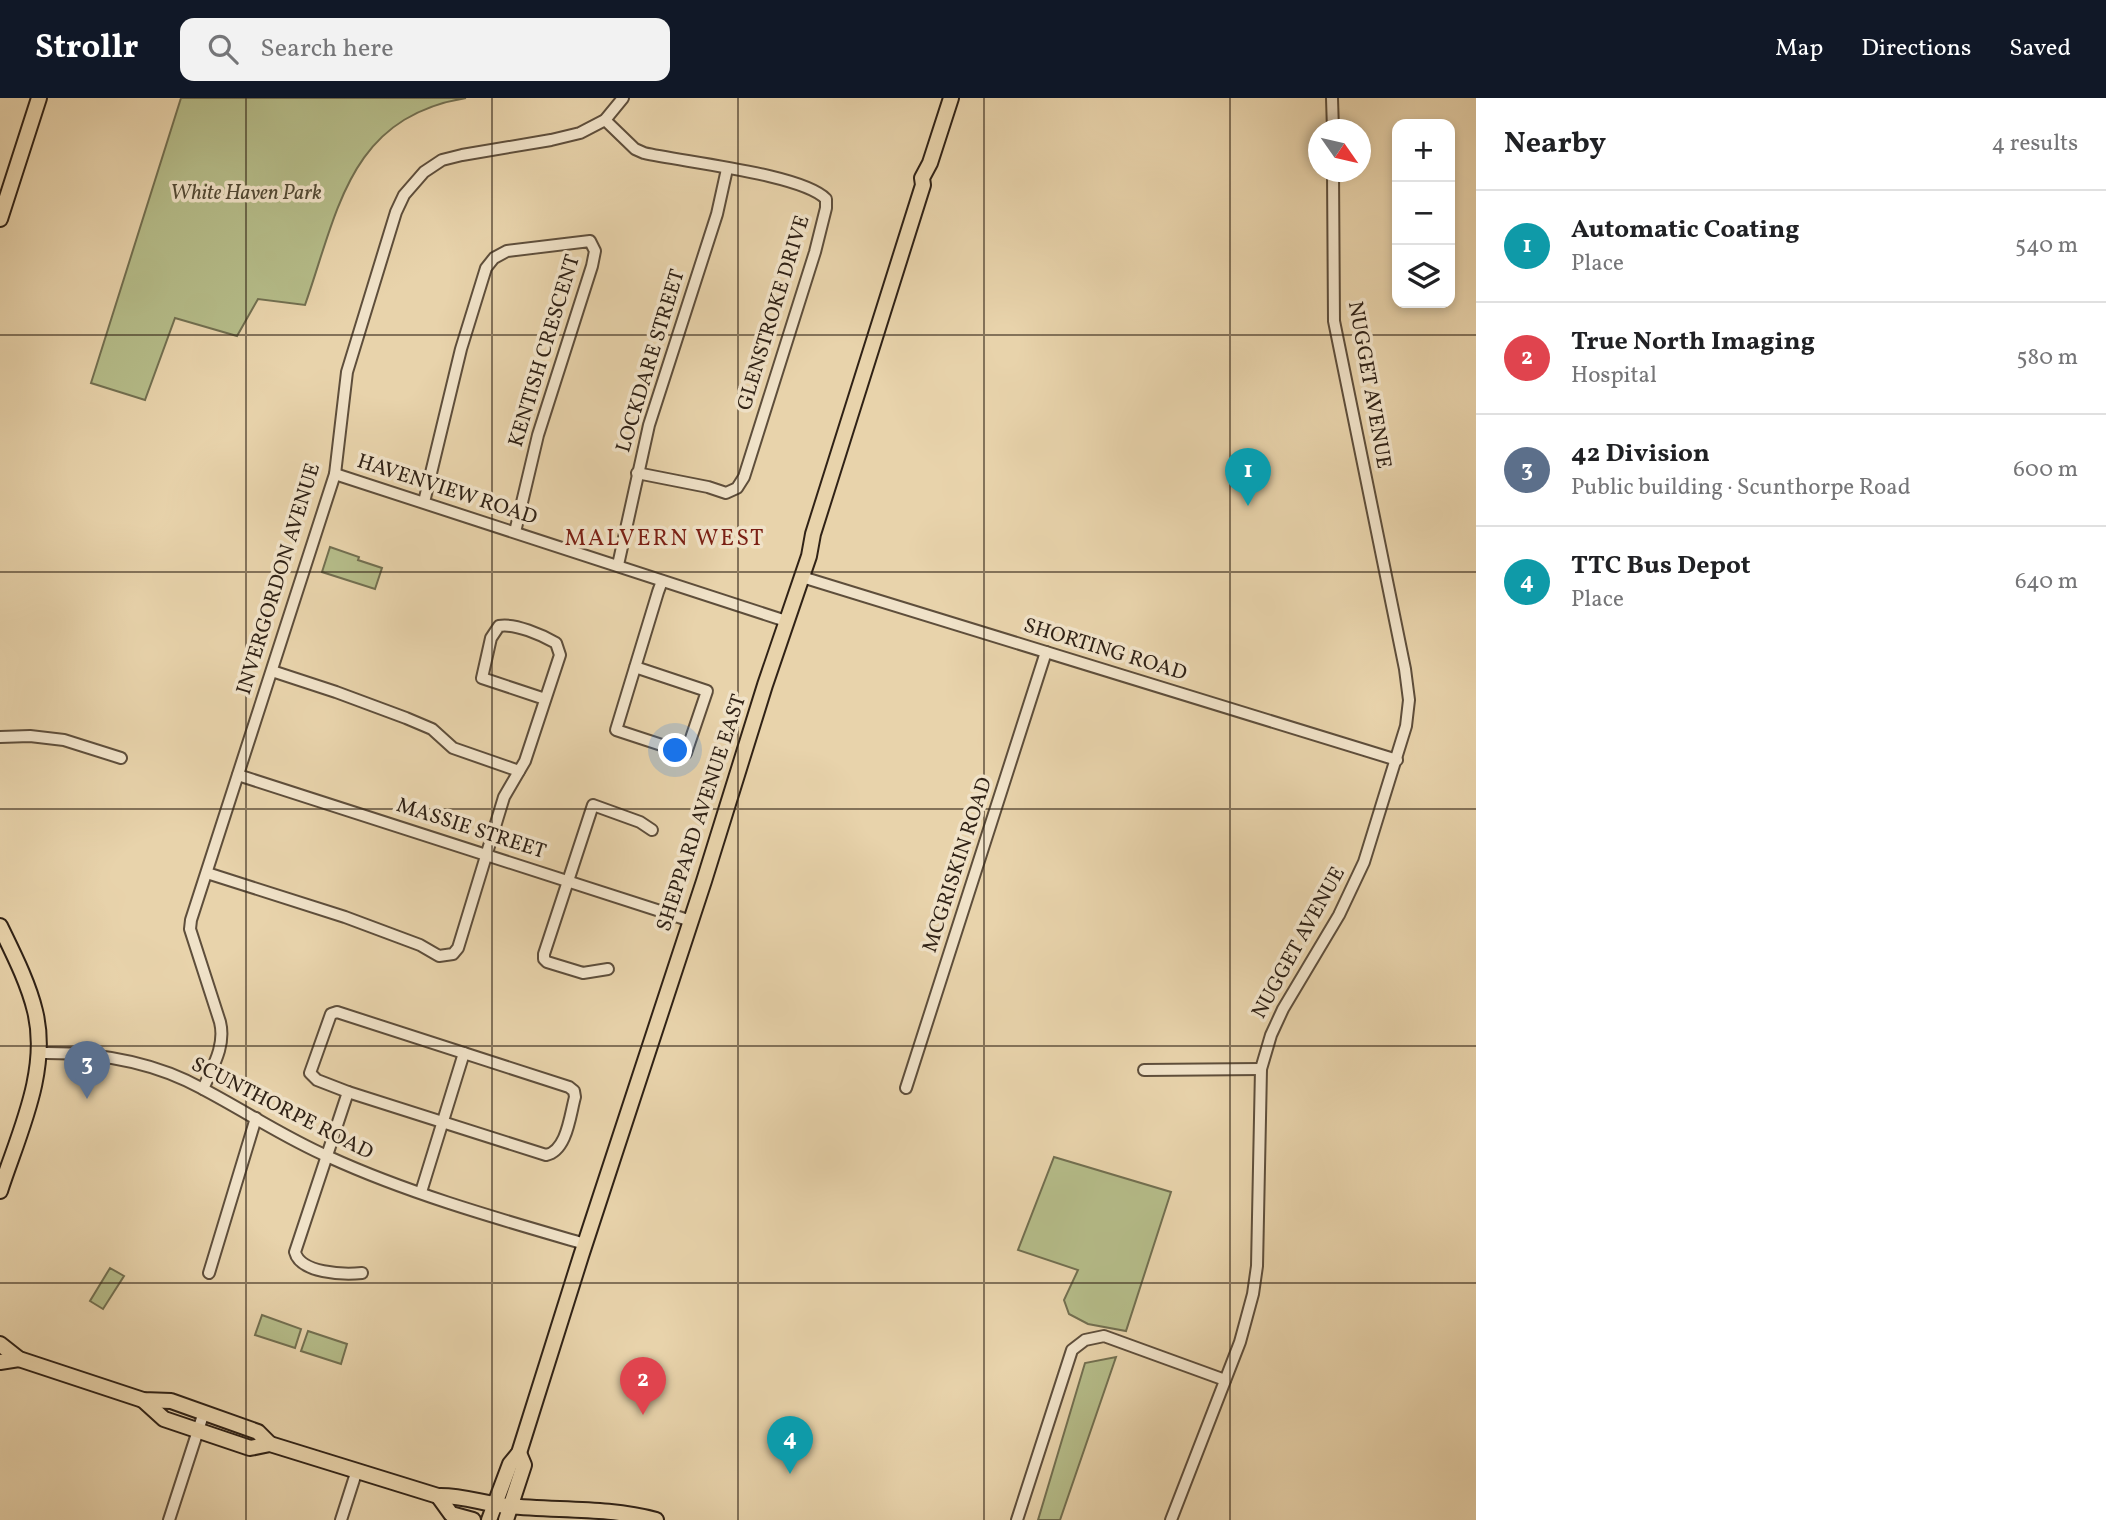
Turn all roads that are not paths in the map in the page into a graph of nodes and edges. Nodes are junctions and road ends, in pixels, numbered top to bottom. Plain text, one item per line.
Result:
1 (38, 98) edge
2 (623, 98) edge
3 (951, 98) edge
4 (1332, 98) edge
5 (1333, 119) edge
6 (605, 120) junction
7 (727, 169) junction
8 (1333, 182) edge
9 (0, 219) edge
10 (637, 473) junction
11 (335, 474) junction
12 (424, 502) junction
13 (515, 532) junction
14 (618, 565) junction
15 (802, 577) junction
16 (662, 582) junction
17 (786, 621) junction
18 (1046, 652) junction
19 (635, 667) junction
20 (272, 671) junction
21 (545, 699) junction
22 (0, 737) edge
23 (121, 758) dead end
24 (1397, 760) junction
25 (519, 771) junction
26 (238, 775) junction
27 (652, 830) dead end
28 (485, 855) junction
29 (207, 873) junction
30 (568, 881) junction
31 (691, 921) junction
32 (0, 926) edge
33 (608, 969) dead end
34 (39, 1053) junction
35 (464, 1053) junction
36 (1261, 1069) junction
37 (1144, 1070) dead end
38 (906, 1088) dead end
39 (203, 1089) junction
40 (348, 1093) junction
41 (256, 1118) junction
42 (442, 1122) junction
43 (326, 1156) junction
44 (0, 1191) edge
45 (421, 1192) junction
46 (585, 1244) junction
47 (208, 1273) dead end
48 (362, 1273) dead end
49 (0, 1344) edge
50 (19, 1359) junction
51 (0, 1362) edge
52 (1225, 1380) junction
53 (143, 1400) junction
54 (204, 1412) junction
55 (198, 1430) junction
56 (271, 1444) junction
57 (519, 1453) junction
58 (357, 1470) junction
59 (438, 1496) junction
60 (494, 1505) junction
61 (508, 1513) edge
62 (633, 1518) edge
63 (169, 1520) edge
64 (341, 1520) edge
65 (473, 1520) edge
66 (489, 1520) edge
67 (656, 1520) edge
68 (1017, 1520) edge
69 (1171, 1520) edge

1 - 9 main road
2 - 6 street, INVERGORDON AVENUE
3 - 15 main road, SHEPPARD AVENUE EAST
4 - 5 street
6 - 7 street, GLENSTROKE DRIVE
6 - 11 street, INVERGORDON AVENUE
7 - 10 street, LOCKDARE STREET
7 - 10 street, GLENSTROKE DRIVE
8 - 24 street, NUGGET AVENUE
10 - 14 street, LOCKDARE STREET
11 - 12 street, HAVENVIEW ROAD
11 - 20 street, INVERGORDON AVENUE
12 - 13 street, HAVENVIEW ROAD
12 - 13 street, KENTISH CRESCENT
13 - 14 street, HAVENVIEW ROAD
14 - 16 street, HAVENVIEW ROAD
15 - 17 main road, SHEPPARD AVENUE EAST
15 - 18 street, SHORTING ROAD
16 - 17 street, HAVENVIEW ROAD
16 - 19 street
17 - 31 main road, SHEPPARD AVENUE EAST
18 - 24 street, SHORTING ROAD
18 - 38 street, MCGRISKIN ROAD
19 - 19 street
20 - 25 street
20 - 26 street, INVERGORDON AVENUE
21 - 21 street
21 - 25 street
22 - 23 street
24 - 36 street, NUGGET AVENUE
25 - 28 street
26 - 28 street, MASSIE STREET
26 - 29 street, INVERGORDON AVENUE
27 - 30 street
28 - 29 street
28 - 30 street, MASSIE STREET
29 - 39 street, INVERGORDON AVENUE
30 - 31 street, MASSIE STREET
30 - 33 street
31 - 46 main road, SHEPPARD AVENUE EAST
32 - 34 main road
34 - 39 street, SCUNTHORPE ROAD
34 - 44 main road
35 - 40 street
35 - 42 street
35 - 42 street
36 - 37 street
36 - 52 street, NUGGET AVENUE
39 - 41 street, SCUNTHORPE ROAD
40 - 42 street
40 - 43 street
41 - 43 street, SCUNTHORPE ROAD
41 - 47 street
42 - 45 street
43 - 45 street, SCUNTHORPE ROAD
43 - 48 street
45 - 46 street, SCUNTHORPE ROAD
46 - 57 main road, SHEPPARD AVENUE EAST
49 - 50 main road
50 - 51 main road
50 - 53 main road
52 - 68 street
52 - 69 street, NUGGET AVENUE
53 - 54 main road
53 - 55 main road
54 - 55 street
54 - 56 main road
55 - 56 main road
55 - 63 street
56 - 58 main road
57 - 60 main road, SHEPPARD AVENUE EAST
57 - 61 main road, SHEPPARD AVENUE EAST
58 - 59 main road
58 - 64 street
59 - 60 main road
59 - 65 main road
60 - 61 main road
60 - 66 main road, SHEPPARD AVENUE EAST
61 - 62 main road
62 - 67 main road

